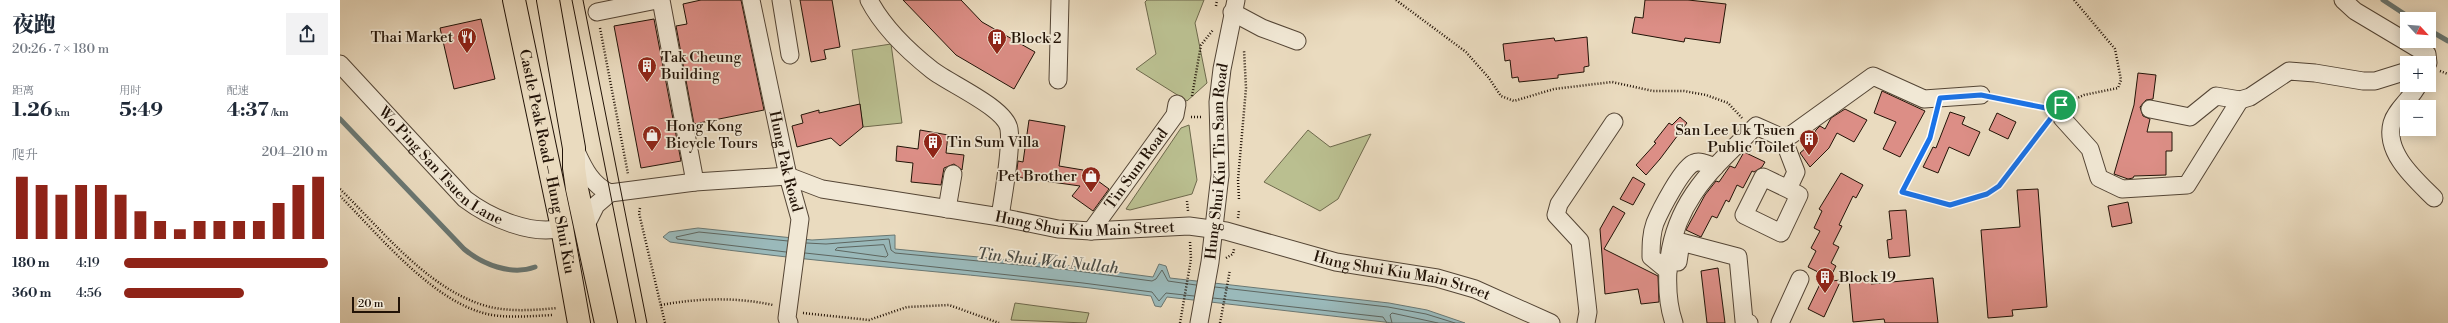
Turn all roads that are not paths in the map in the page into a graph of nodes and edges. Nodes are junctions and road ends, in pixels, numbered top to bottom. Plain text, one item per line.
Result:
1 (514, 0) edge
2 (548, 0) edge
3 (657, 0) edge
4 (661, 0) edge
5 (751, 0) edge
6 (781, 0) edge
7 (869, 0) edge
8 (1060, 0) edge
9 (2343, 0) edge
10 (1228, 7) edge
11 (602, 11) road end
12 (1297, 42) dead end
13 (790, 55) dead end
14 (2427, 56) edge
15 (340, 64) edge
16 (2400, 73) edge
17 (1058, 80) dead end
18 (2413, 92) edge
19 (1981, 95) road end
20 (2240, 100) junction
21 (1186, 105) road end
22 (2061, 105) road end
23 (2150, 109) dead end
24 (1614, 122) dead end
25 (1783, 138) junction
26 (574, 148) junction
27 (953, 174) dead end
28 (788, 176) junction
29 (695, 182) junction
30 (1788, 190) dead end
31 (610, 193) junction
32 (2434, 198) dead end
33 (947, 209) junction
34 (1000, 217) junction
35 (585, 227) junction
36 (562, 228) junction
37 (1214, 229) junction
38 (1091, 231) junction
39 (1800, 279) dead end
40 (597, 286) junction
41 (789, 316) edge
42 (579, 323) edge
43 (593, 323) edge
44 (606, 323) edge
45 (1199, 323) edge
46 (1551, 323) edge
47 (1586, 323) edge
48 (1674, 323) edge
49 (1684, 323) edge
50 (1749, 323) edge
51 (1780, 323) edge

1 - 36 main road, Castle Peak Road – Hung Shui Kiu
2 - 26 main road, Castle Peak Road – Hung Shui Kiu
3 - 11 street
4 - 29 street
5 - 28 street, Hung Pak Road
6 - 13 street
7 - 34 street
8 - 17 street
9 - 14 street
10 - 12 street
10 - 37 street, Hung Shui Kiu Tin Sam Road
15 - 36 street, Wo Ping San Tsuen Lane
16 - 20 street
18 - 32 street
19 - 25 street
20 - 22 street
20 - 23 street
21 - 38 street, Tin Sum Road
24 - 47 street
25 - 30 street
25 - 48 street
26 - 31 street
26 - 35 main road, Castle Peak Road – Hung Shui Kiu
27 - 33 street
28 - 29 street, Hung Shui Kiu Main Street
28 - 33 street, Hung Shui Kiu Main Street
28 - 41 street, Hung Pak Road
29 - 31 street, Hung Shui Kiu Main Street
31 - 35 street
33 - 34 street, Hung Shui Kiu Main Street
34 - 38 street, Hung Shui Kiu Main Street
35 - 40 main road, Castle Peak Road – Hung Shui Kiu
36 - 42 main road, Castle Peak Road – Hung Shui Kiu
37 - 38 street, Hung Shui Kiu Main Street
37 - 45 street, Hung Shui Kiu Tin Sam Road
37 - 46 street, Hung Shui Kiu Main Street
39 - 51 street
40 - 43 main road
40 - 44 main road, Castle Peak Road – Hung Shui Kiu
49 - 50 street

